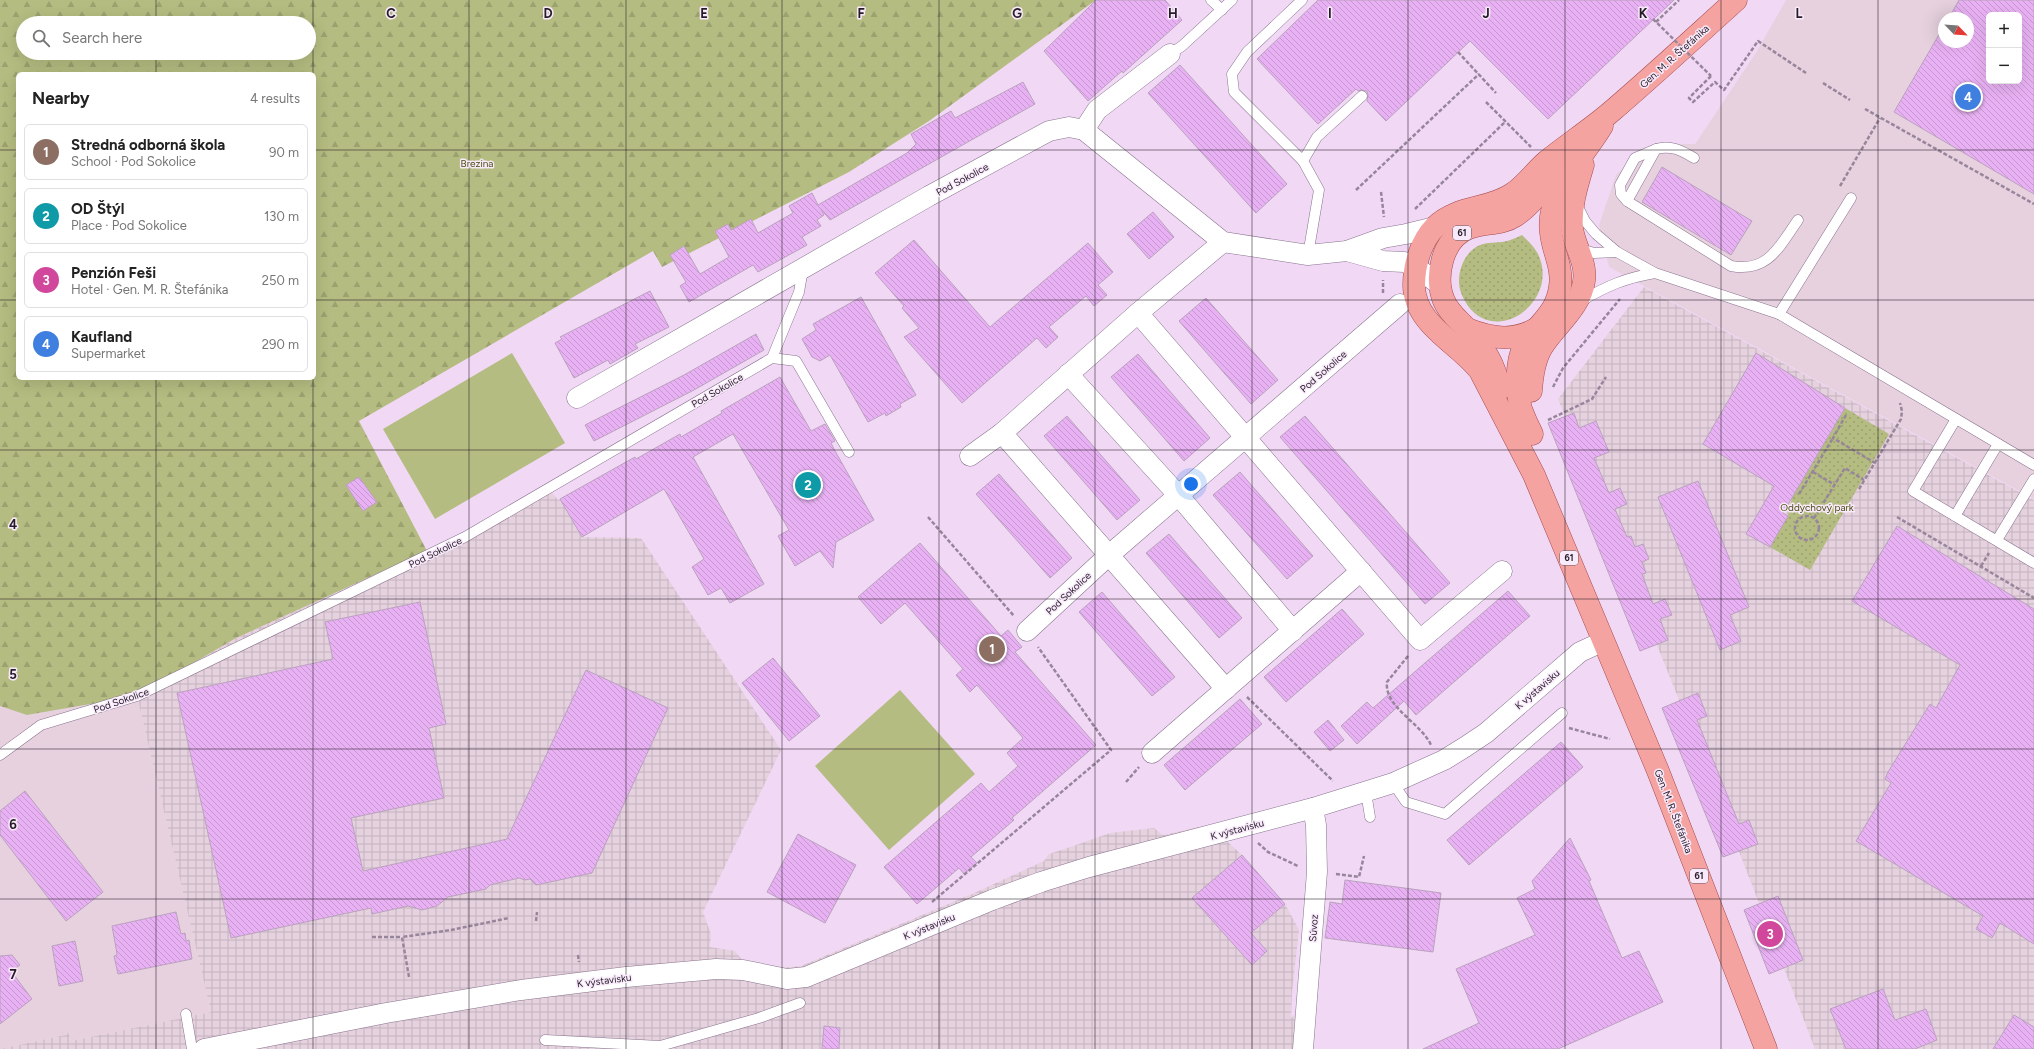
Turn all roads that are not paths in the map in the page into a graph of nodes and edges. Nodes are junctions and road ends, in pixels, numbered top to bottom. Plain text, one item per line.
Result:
1 (1211, 0) edge
2 (1232, 0) edge
3 (1302, 0) edge
4 (1736, 0) edge
5 (1222, 10) junction
6 (1170, 54) joint
7 (1362, 96) dead end
8 (1084, 130) junction
9 (1582, 145) junction
10 (1656, 149) junction
11 (1694, 158) dead end
12 (1303, 161) junction
13 (1574, 197) junction
14 (1850, 198) dead end
15 (1627, 201) junction
16 (1481, 206) junction
17 (1518, 214) junction
18 (1798, 220) dead end
19 (1435, 227) junction
20 (1550, 234) junction
21 (1223, 242) junction
22 (1579, 249) junction
23 (1347, 251) junction
24 (1617, 252) junction
25 (1308, 255) junction
26 (803, 269) junction
27 (1655, 273) junction
28 (1415, 276) junction
29 (1440, 285) junction
30 (1400, 304) dead end
31 (1575, 304) junction
32 (1138, 313) junction
33 (1779, 314) junction
34 (1466, 328) junction
35 (1536, 329) junction
36 (772, 358) junction
37 (1068, 374) junction
38 (577, 398) dead end
39 (1956, 419) junction
40 (1509, 429) junction
41 (1002, 433) junction
42 (1532, 434) junction
43 (1246, 438) junction
44 (1998, 444) junction
45 (849, 452) dead end
46 (970, 456) dead end
47 (2034, 465) edge
48 (1534, 475) junction
49 (2034, 479) edge
50 (1179, 496) junction
51 (1955, 516) junction
52 (1997, 540) junction
53 (1108, 556) junction
54 (2034, 562) edge
55 (1502, 571) dead end
56 (1361, 572) junction
57 (1027, 631) road end
58 (1293, 631) junction
59 (1604, 640) junction
60 (1229, 686) junction
61 (1562, 713) dead end
62 (1152, 753) dead end
63 (0, 756) edge
64 (1393, 783) junction
65 (1366, 792) junction
66 (1313, 808) junction
67 (1370, 817) dead end
68 (800, 1003) dead end
69 (186, 1014) dead end
70 (546, 1040) dead end
71 (192, 1049) edge
72 (204, 1049) edge
73 (1303, 1049) edge
74 (1766, 1049) edge

1 - 5 lane
2 - 5 lane
3 - 12 lane
4 - 9 main road, Gen. M. R. Štefánika / 61
5 - 6 lane
6 - 8 street
7 - 12 lane
8 - 21 street
8 - 26 street, Pod Sokolice
9 - 13 main road, Gen. M. R. Štefánika / 61
9 - 16 main road, Gen. M. R. Štefánika / 61
9 - 17 main road, Gen. M. R. Štefánika / 61
9 - 20 main road, Gen. M. R. Štefánika / 61
10 - 11 lane
10 - 15 lane
10 - 15 lane
12 - 25 lane
13 - 22 main road, Gen. M. R. Štefánika / 61
13 - 24 lane
14 - 33 lane
15 - 18 lane
16 - 17 main road, Gen. M. R. Štefánika / 61
16 - 19 main road, Gen. M. R. Štefánika / 61
17 - 20 main road, Gen. M. R. Štefánika / 61
17 - 29 main road, Gen. M. R. Štefánika / 61
19 - 23 street
19 - 28 main road, Gen. M. R. Štefánika / 61
20 - 22 lane
20 - 35 main road, Gen. M. R. Štefánika / 61
21 - 25 street
21 - 32 street
22 - 24 lane
22 - 31 main road, Gen. M. R. Štefánika / 61
23 - 25 street
23 - 28 street
24 - 27 lane
26 - 36 lane
26 - 38 street, Pod Sokolice
27 - 31 lane
27 - 33 lane
28 - 29 street
28 - 40 main road, Gen. M. R. Štefánika / 61
29 - 34 main road, Gen. M. R. Štefánika / 61
30 - 43 street, Pod Sokolice
31 - 35 main road, 61
31 - 42 main road, Gen. M. R. Štefánika / 61
32 - 37 street
32 - 43 street
33 - 39 lane
34 - 35 main road, Gen. M. R. Štefánika / 61
34 - 40 main road, Gen. M. R. Štefánika / 61
35 - 42 main road, Gen. M. R. Štefánika / 61
36 - 45 lane
36 - 63 lane, Pod Sokolice
37 - 41 street
37 - 50 street
39 - 44 lane
39 - 51 lane
40 - 48 main road, Gen. M. R. Štefánika / 61
41 - 46 street
41 - 53 street
42 - 48 main road, Gen. M. R. Štefánika / 61
43 - 50 street, Pod Sokolice
43 - 56 street
44 - 47 lane
44 - 51 lane
48 - 59 main road, 61
49 - 52 lane
50 - 53 street, Pod Sokolice
50 - 58 street
51 - 52 lane
52 - 54 lane
53 - 57 street, Pod Sokolice
53 - 60 street
55 - 56 street
56 - 58 street
58 - 60 street
59 - 64 street, K výstavisku
59 - 74 main road, Gen. M. R. Štefánika / 61
60 - 62 street
61 - 64 lane
64 - 65 street, K výstavisku
65 - 66 street, K výstavisku
65 - 67 lane
66 - 72 street, K výstavisku
66 - 73 street, Súvoz
68 - 70 lane
69 - 71 lane

